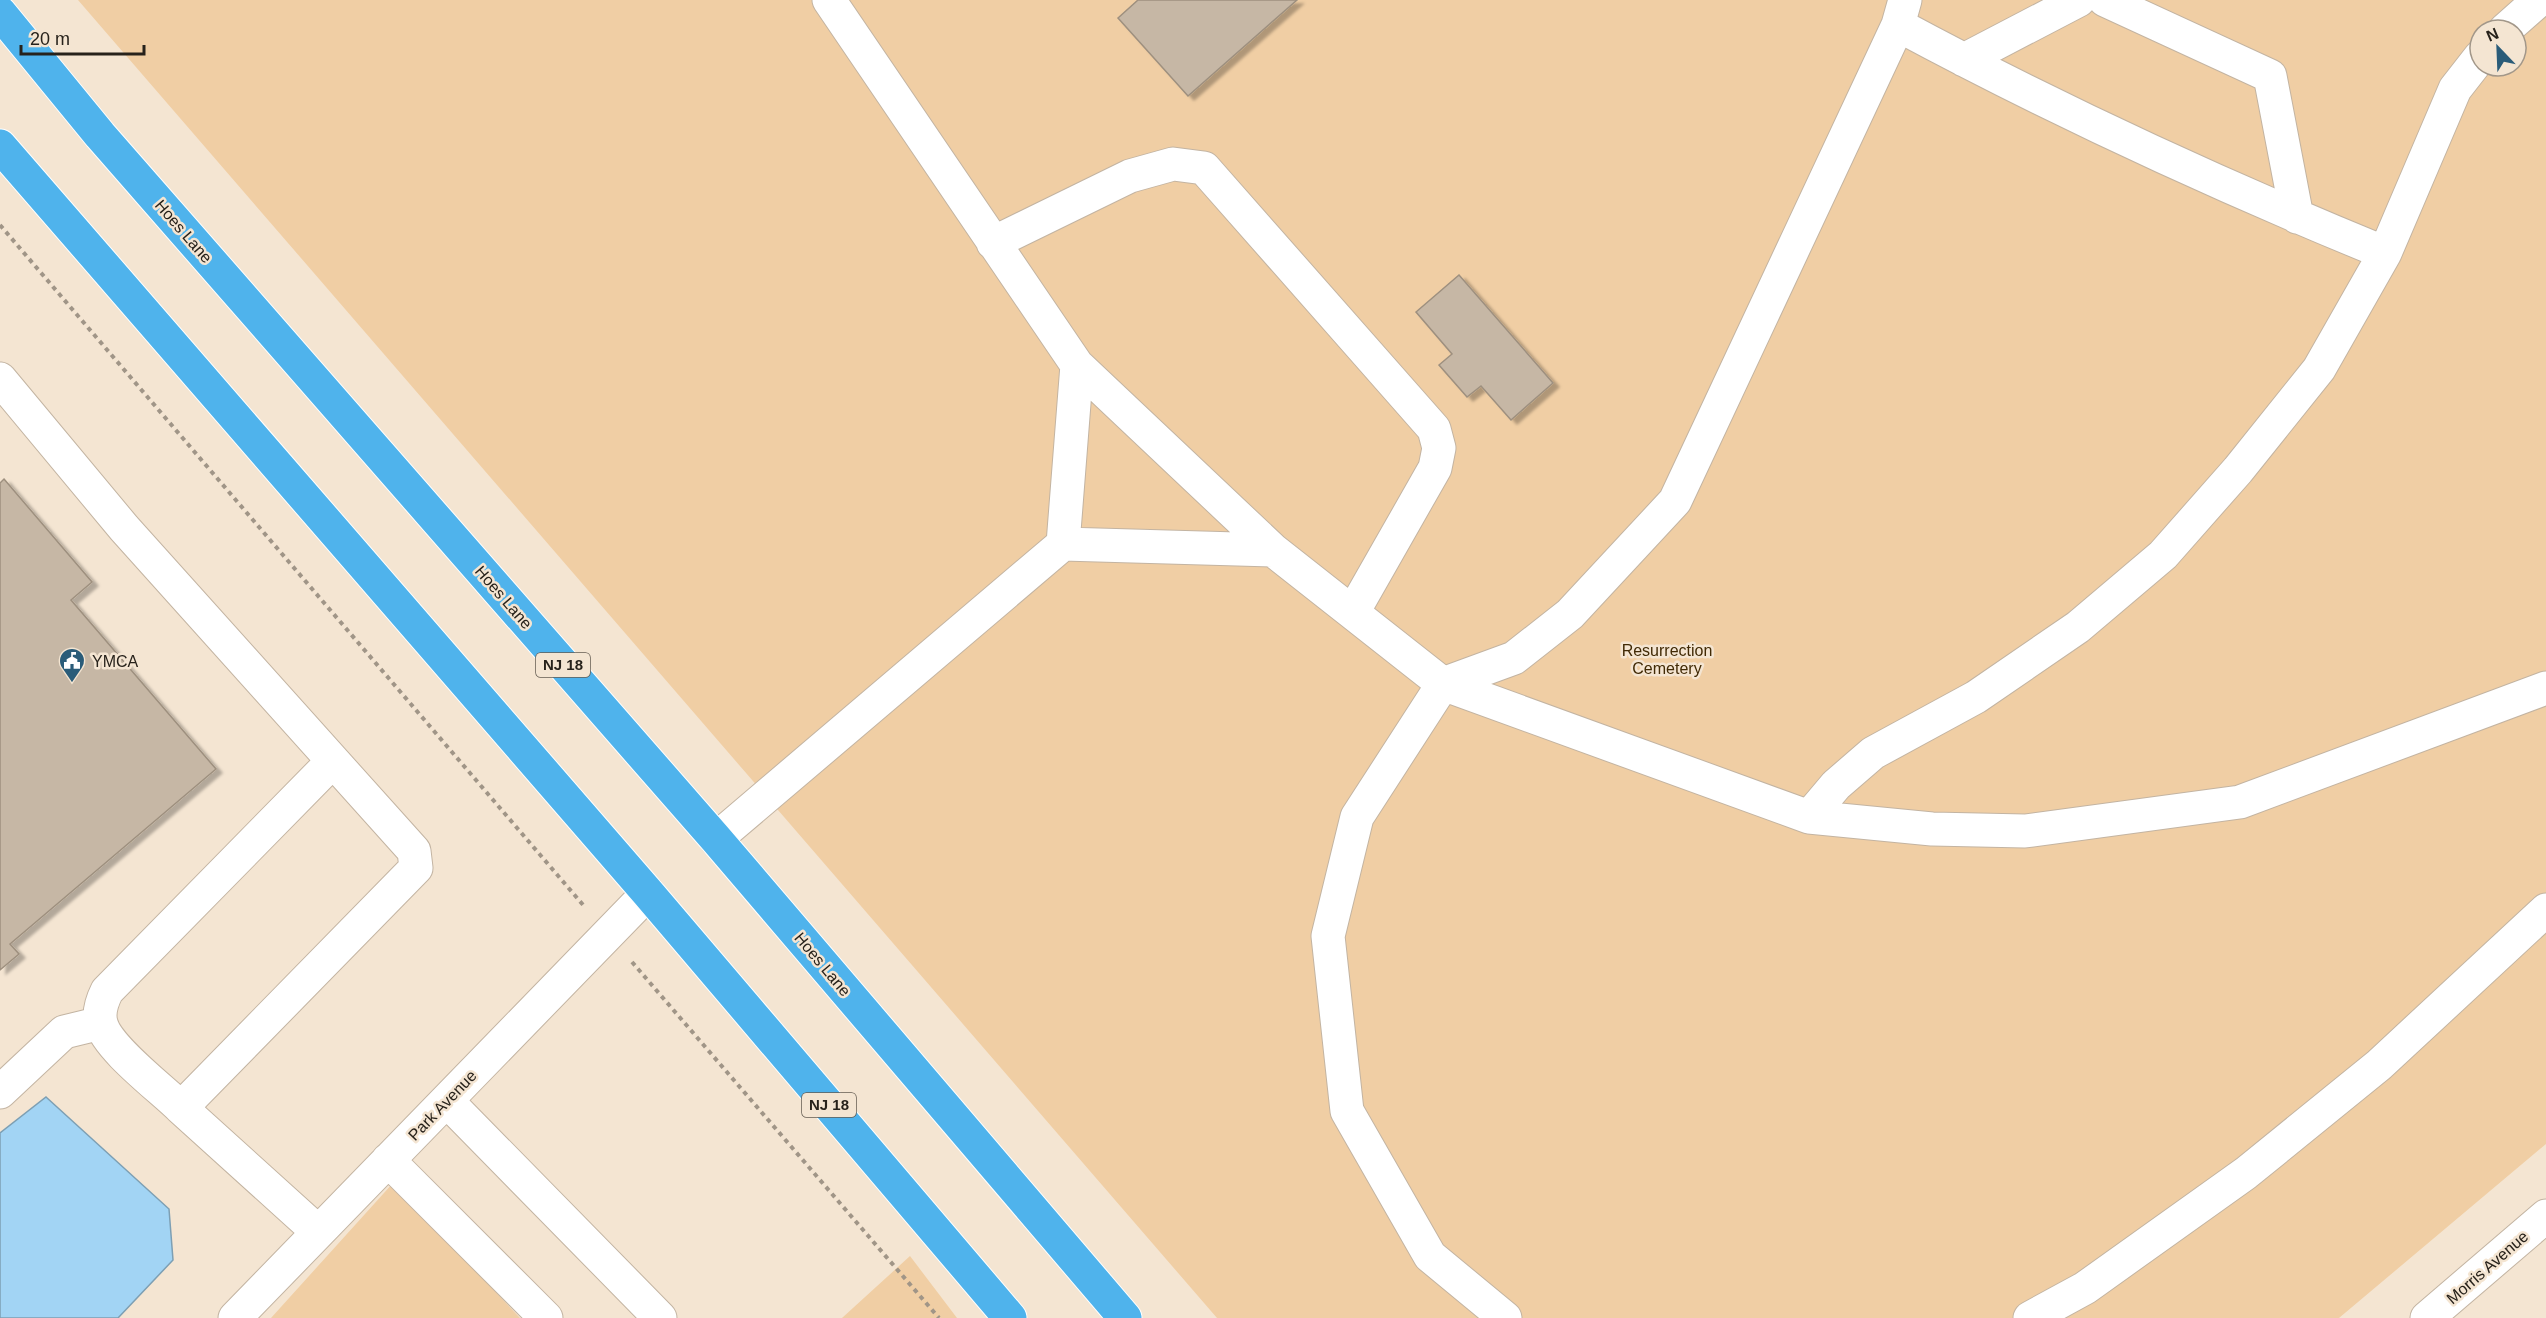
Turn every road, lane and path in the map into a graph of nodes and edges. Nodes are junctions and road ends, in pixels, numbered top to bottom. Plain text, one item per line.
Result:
1 (830, 0) edge
2 (2079, 0) edge
3 (2105, 0) edge
4 (2539, 0) edge
5 (0, 13) edge
6 (1902, 13) edge
7 (2519, 18) edge
8 (1964, 60) junction
9 (2468, 73) edge
10 (0, 146) edge
11 (2297, 217) junction
12 (0, 225) edge
13 (993, 243) junction
14 (2385, 253) junction
15 (1077, 365) junction
16 (0, 379) edge
17 (1063, 544) junction
18 (1273, 550) junction
19 (1353, 612) junction
20 (1443, 684) junction
21 (2546, 688) edge
22 (332, 762) junction
23 (1809, 817) junction
24 (716, 839) junction
25 (648, 893) junction
26 (2546, 910) edge
27 (608, 934) junction
28 (101, 1023) junction
29 (0, 1092) edge
30 (447, 1101) junction
31 (181, 1108) junction
32 (388, 1160) junction
33 (2546, 1216) edge
34 (317, 1231) junction
35 (235, 1318) edge
36 (546, 1318) edge
37 (660, 1318) edge
38 (939, 1318) edge
39 (1010, 1318) edge
40 (1125, 1318) edge
41 (1505, 1318) edge
42 (2030, 1318) edge
43 (2427, 1318) edge

1 - 13 street
2 - 8 street
3 - 11 street
4 - 7 street
5 - 24 highway, Hoes Lane / NJ 18
6 - 8 street
6 - 20 street
8 - 11 street
9 - 14 street
10 - 25 highway, NJ 18
11 - 14 street
12 - 27 path
13 - 15 street
13 - 19 street
14 - 23 street
15 - 17 street
15 - 18 street
16 - 22 street
17 - 18 street
17 - 24 street
18 - 19 street
19 - 20 street
20 - 23 street
20 - 41 street
21 - 23 street
22 - 28 street
22 - 31 street
24 - 40 highway, Hoes Lane / NJ 18
25 - 27 street, Park Avenue
25 - 39 highway, NJ 18
26 - 42 street
27 - 30 street, Park Avenue
27 - 38 path
28 - 29 street
28 - 31 street
30 - 32 street, Park Avenue
30 - 37 street
31 - 34 street
32 - 34 street, Park Avenue
32 - 36 street
33 - 43 street, Morris Avenue
34 - 35 street, Park Avenue

